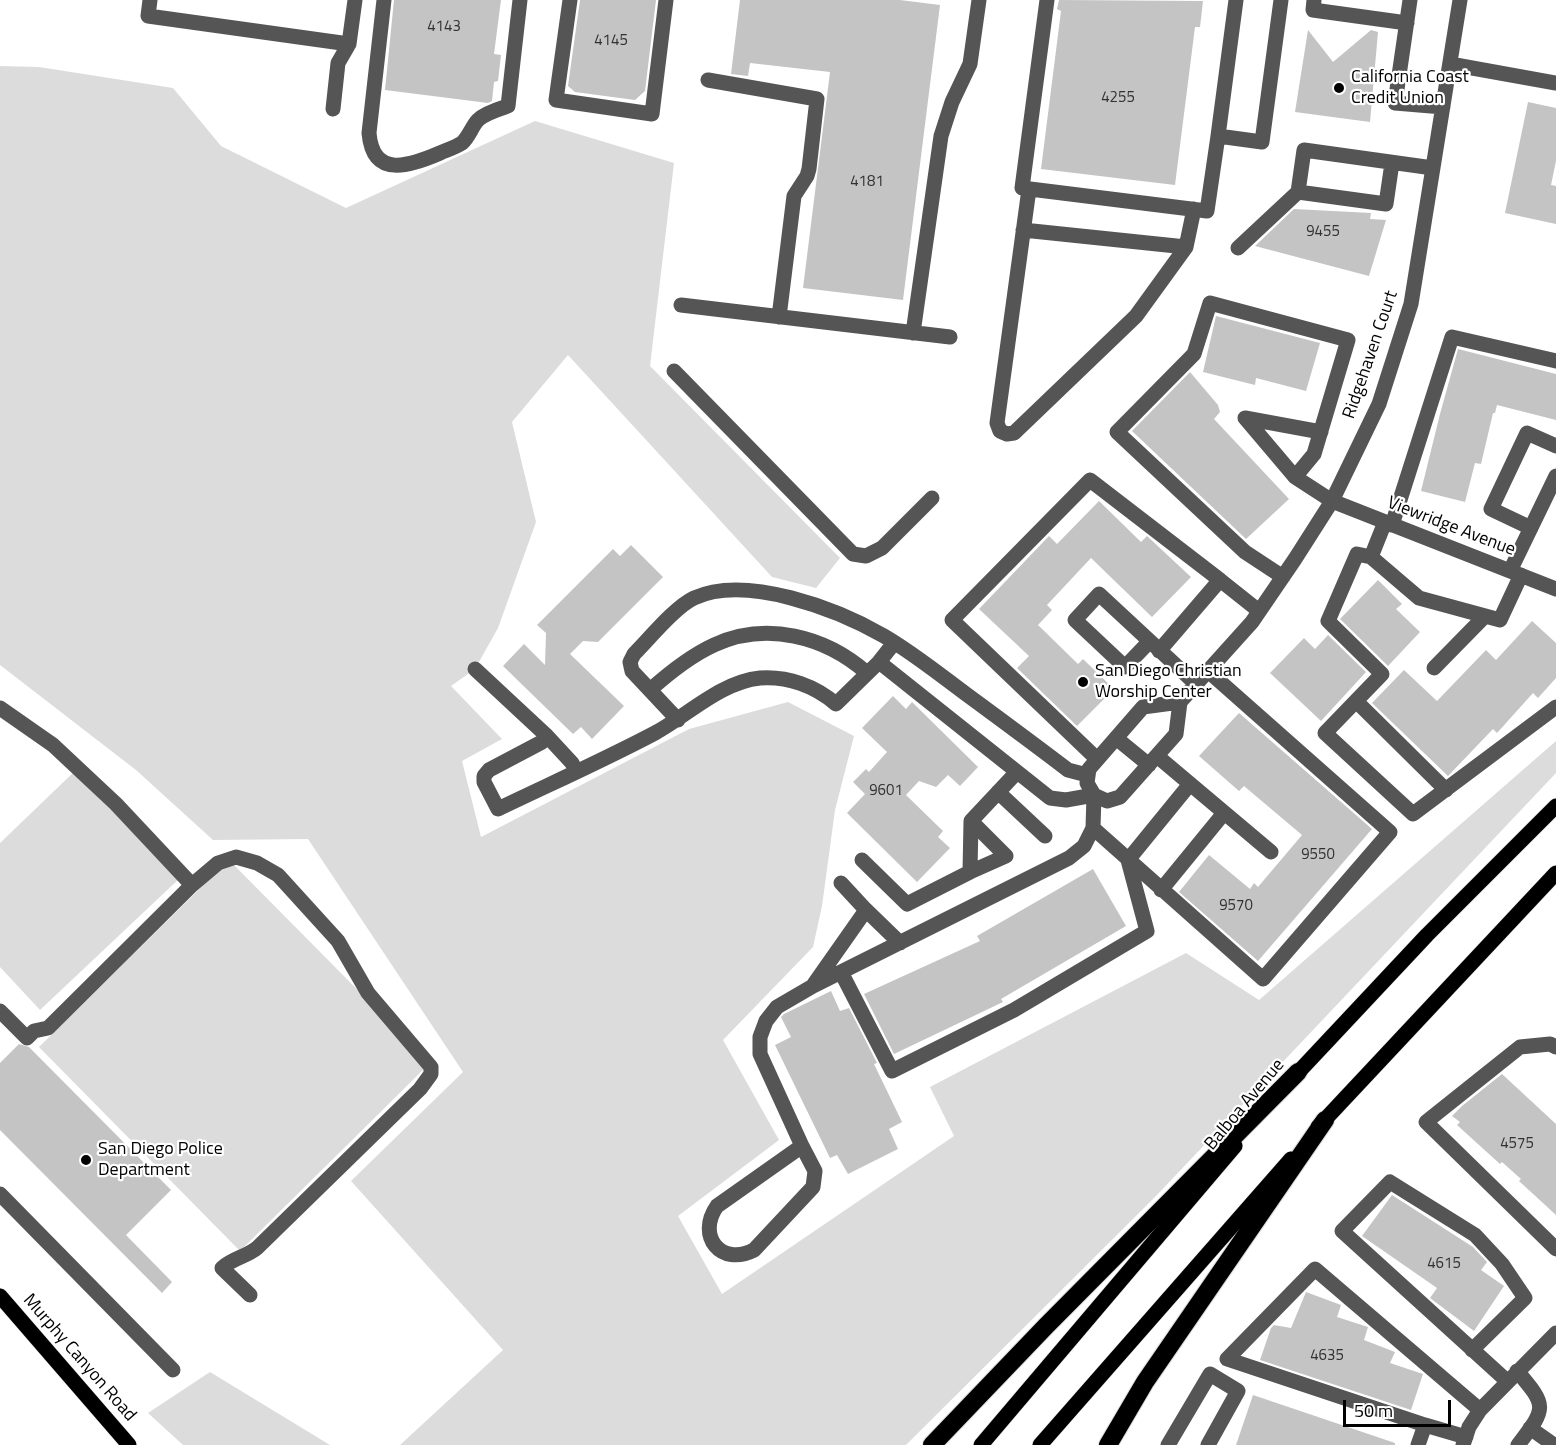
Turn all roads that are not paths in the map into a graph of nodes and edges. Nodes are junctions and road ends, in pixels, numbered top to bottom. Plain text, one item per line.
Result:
1 (150, 0) edge
2 (355, 0) edge
3 (384, 0) edge
4 (520, 0) edge
5 (570, 0) edge
6 (666, 0) edge
7 (979, 0) edge
8 (1047, 0) edge
9 (1236, 0) edge
10 (1281, 0) edge
11 (1410, 0) edge
12 (1460, 0) edge
13 (1314, 5) edge
14 (1407, 23) junction
15 (349, 44) junction
16 (1450, 64) junction
17 (708, 80) dead end
18 (1556, 83) edge
19 (1443, 107) junction
20 (333, 109) dead end
21 (1218, 136) junction
22 (1392, 163) junction
23 (1433, 168) junction
24 (1029, 189) junction
25 (1298, 192) junction
26 (1194, 209) junction
27 (1023, 230) junction
28 (1186, 248) junction
29 (1238, 248) dead end
30 (681, 305) dead end
31 (779, 317) junction
32 (913, 333) junction
33 (950, 338) dead end
34 (1556, 361) edge
35 (674, 371) dead end
36 (1320, 432) junction
37 (1556, 446) edge
38 (1556, 476) edge
39 (1295, 477) junction
40 (932, 498) dead end
41 (1332, 501) junction
42 (1389, 523) junction
43 (1531, 528) junction
44 (1371, 557) junction
45 (1516, 573) junction
46 (1282, 577) junction
47 (1220, 580) junction
48 (1556, 589) edge
49 (1259, 611) junction
50 (1485, 616) junction
51 (894, 643) junction
52 (1154, 646) junction
53 (879, 662) junction
54 (1434, 668) dead end
55 (475, 669) dead end
56 (1208, 671) junction
57 (867, 673) junction
58 (1196, 684) junction
59 (650, 690) junction
60 (1356, 701) junction
61 (1180, 702) junction
62 (1556, 707) edge
63 (0, 708) edge
64 (678, 720) junction
65 (547, 736) junction
66 (1116, 738) junction
67 (1097, 759) junction
68 (1153, 761) junction
69 (576, 771) junction
70 (1017, 772) junction
71 (1087, 776) junction
72 (1190, 784) junction
73 (1446, 789) junction
74 (998, 792) junction
75 (1094, 795) junction
76 (1556, 806) edge
77 (1224, 813) junction
78 (971, 821) junction
79 (1094, 828) junction
80 (1045, 836) dead end
81 (1271, 852) dead end
82 (862, 860) dead end
83 (1128, 860) junction
84 (970, 872) junction
85 (1556, 873) edge
86 (841, 883) dead end
87 (192, 885) junction
88 (1161, 890) junction
89 (866, 910) junction
90 (900, 943) junction
91 (841, 972) junction
92 (813, 986) junction
93 (0, 1011) edge
94 (1556, 1047) edge
95 (1298, 1072) junction
96 (1325, 1120) junction
97 (802, 1146) junction
98 (2, 1200) edge
99 (1556, 1249) edge
100 (250, 1295) dead end
101 (0, 1296) edge
102 (1556, 1333) edge
103 (1472, 1350) junction
104 (173, 1370) dead end
105 (1512, 1376) junction
106 (1480, 1410) junction
107 (1425, 1425) junction
108 (1530, 1428) junction
109 (1464, 1441) edge
110 (129, 1445) edge
111 (932, 1445) edge
112 (981, 1445) edge
113 (1040, 1445) edge
114 (1108, 1445) edge
115 (1168, 1445) edge
116 (1208, 1445) edge
117 (1418, 1445) edge
118 (1518, 1445) edge
119 (1554, 1445) edge

1 - 15 street
2 - 15 street
3 - 4 street
5 - 6 street
7 - 32 street
8 - 24 street
9 - 21 street
10 - 21 street
11 - 14 street
12 - 16 street, Ridgehaven Court
13 - 14 street
14 - 19 street
15 - 20 street
16 - 18 street
16 - 19 street, Ridgehaven Court
17 - 31 street
19 - 23 street, Ridgehaven Court
21 - 26 street
22 - 23 street
22 - 25 street
22 - 25 street
23 - 41 street, Ridgehaven Court
24 - 26 street
24 - 27 street
25 - 29 street
26 - 28 street
27 - 28 street
27 - 28 street
30 - 31 street
31 - 32 street
32 - 33 street
34 - 42 street
35 - 40 street
36 - 39 street
36 - 39 street, Viewridge Avenue
36 - 46 street
37 - 43 street
38 - 43 street
39 - 41 street, Viewridge Avenue
41 - 42 street, Viewridge Avenue
41 - 46 street, Ridgehaven Court
42 - 44 street
42 - 45 street, Viewridge Avenue
43 - 45 street
44 - 50 street
44 - 60 street
45 - 48 street, Viewridge Avenue
45 - 50 street
46 - 49 street, Ridgehaven Court
47 - 49 street
47 - 52 street
47 - 67 street
49 - 56 street, Ridgehaven Court
50 - 54 street
51 - 53 street
51 - 59 street
51 - 71 street
52 - 52 street
52 - 58 street
53 - 57 street
53 - 70 street
55 - 65 street
56 - 58 street, Ridgehaven Court
56 - 88 street
57 - 59 street
57 - 64 street
58 - 61 street, Ridgehaven Court
59 - 64 street
60 - 73 street
60 - 73 street
61 - 66 street
61 - 68 street
62 - 73 street
63 - 87 street
64 - 69 street
65 - 69 street
65 - 69 street
66 - 67 street
66 - 68 street
67 - 71 street
68 - 72 street
68 - 75 street
70 - 74 street
70 - 75 street
71 - 75 street
72 - 77 street
72 - 83 street
74 - 78 street
74 - 80 street
75 - 79 street
76 - 95 main road, Balboa Avenue
77 - 81 street
77 - 88 street
78 - 84 street
78 - 84 street
79 - 83 street
79 - 90 street
82 - 84 street
83 - 88 street
83 - 91 street
85 - 96 main road
86 - 89 street
87 - 93 street
87 - 100 street
89 - 90 street
89 - 92 street
90 - 91 street
91 - 92 street
92 - 97 street
94 - 99 street
95 - 111 highway
95 - 112 main road, Balboa Avenue
96 - 113 main road
96 - 114 highway
97 - 97 street
98 - 104 street
101 - 110 main road, Murphy Canyon Road
102 - 105 street
103 - 103 street
103 - 105 street
105 - 106 street
105 - 108 street
106 - 107 street
106 - 109 street
107 - 109 street
107 - 117 street
108 - 118 street
108 - 119 street
115 - 116 street

